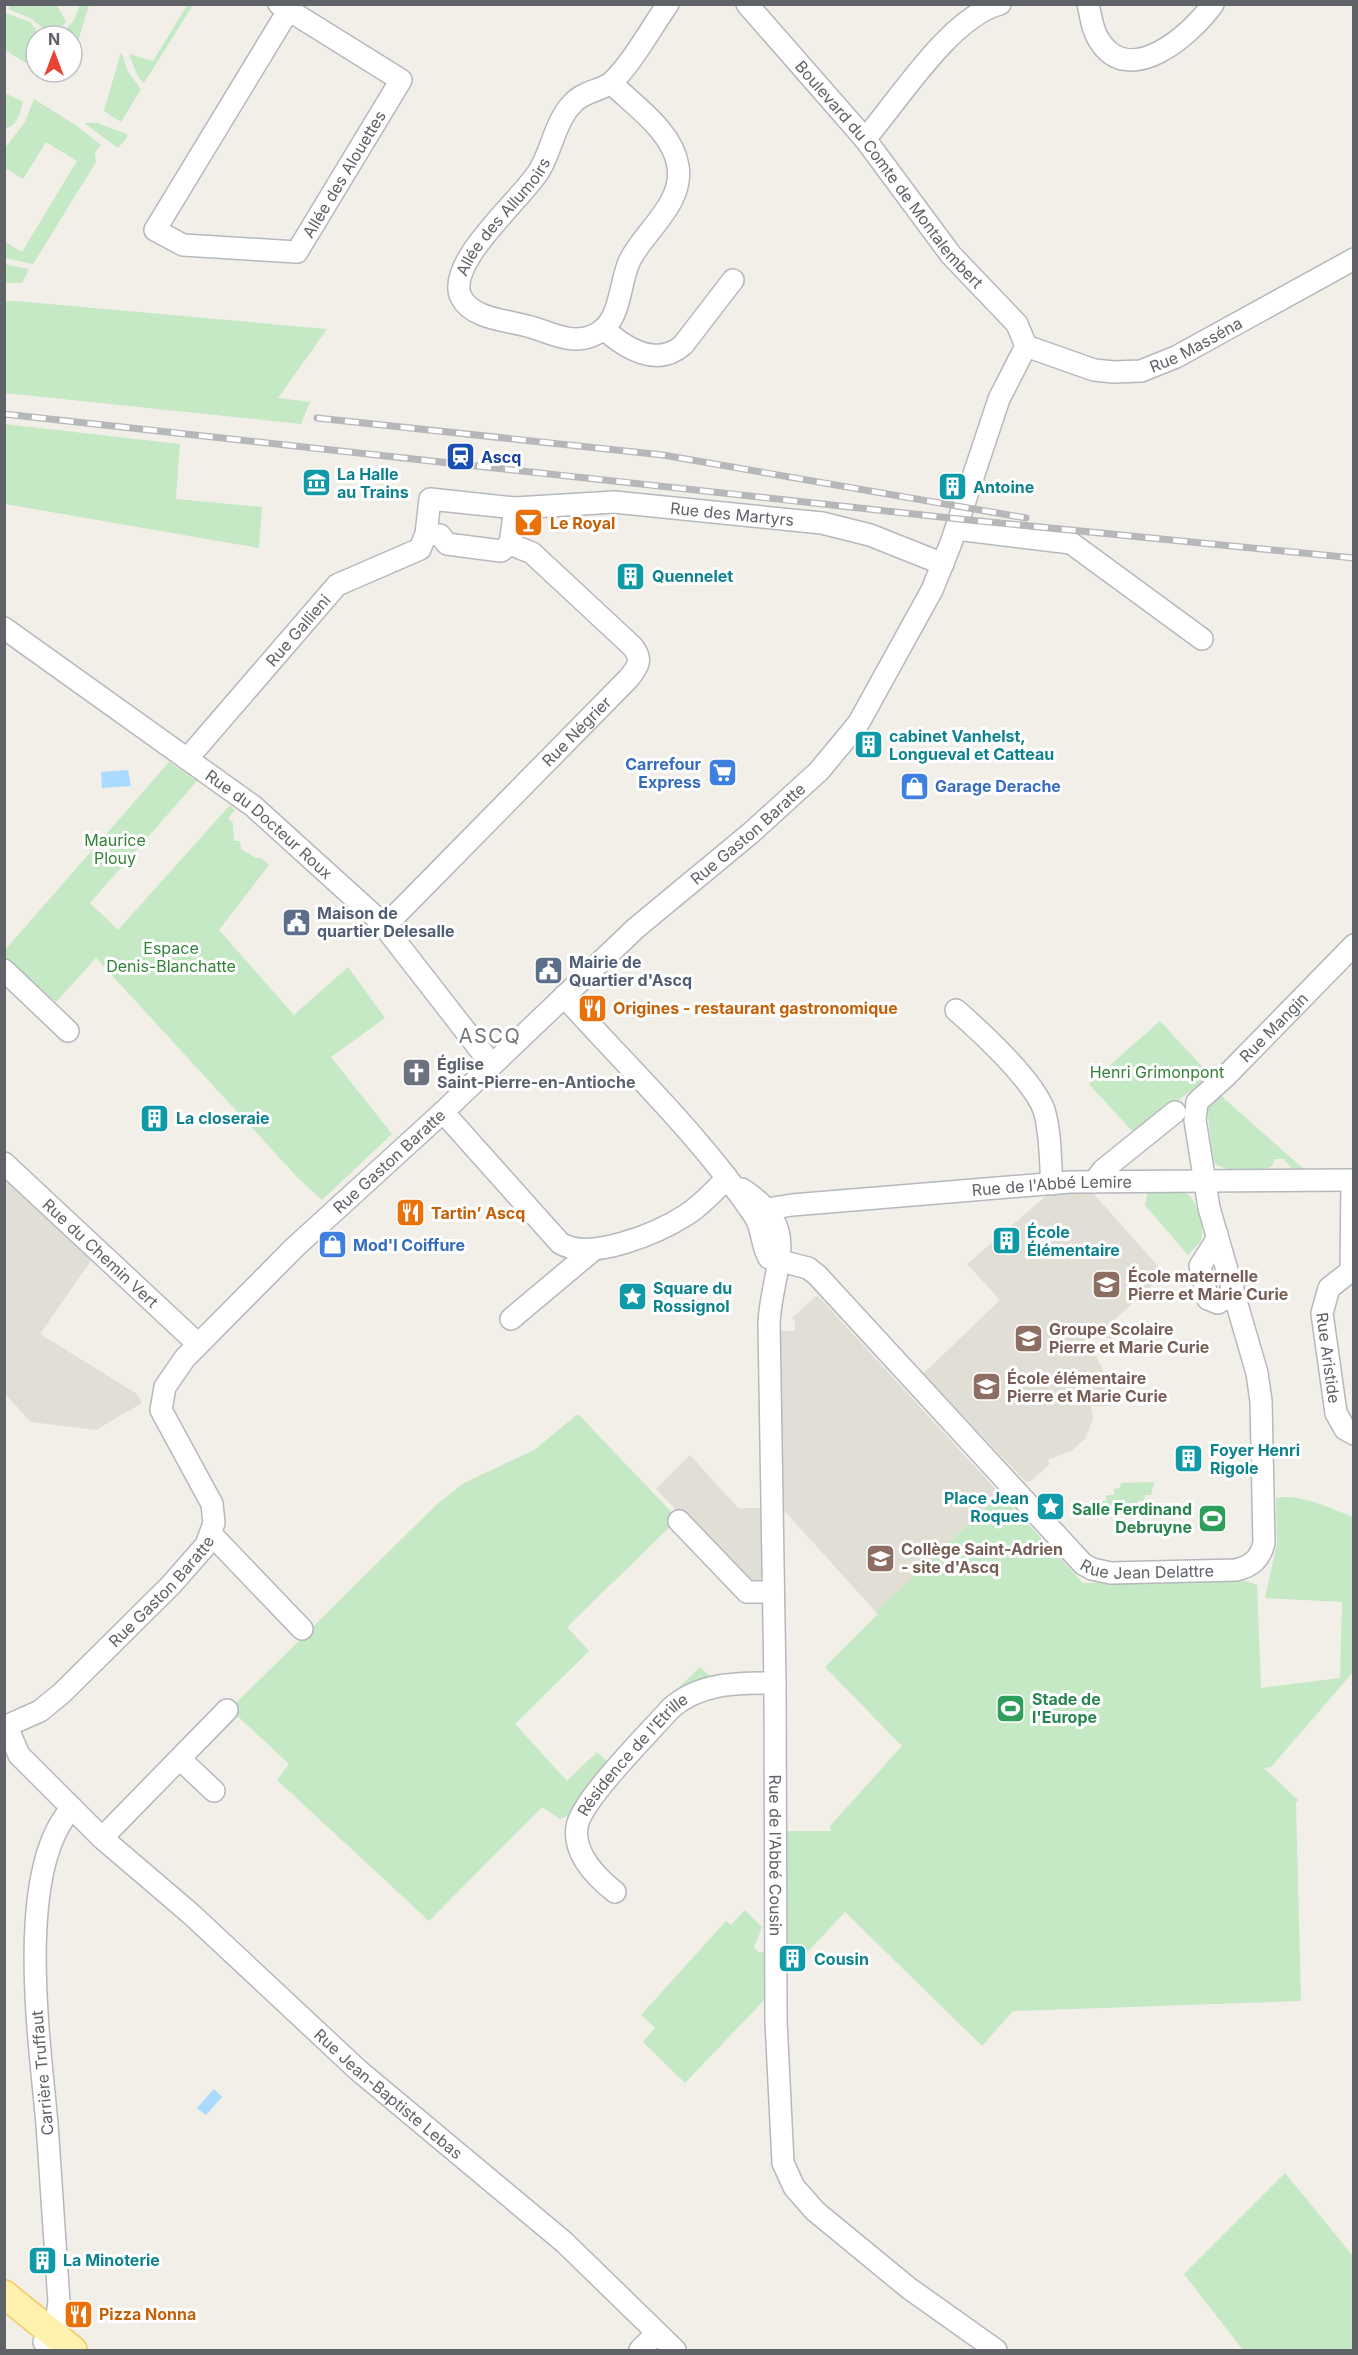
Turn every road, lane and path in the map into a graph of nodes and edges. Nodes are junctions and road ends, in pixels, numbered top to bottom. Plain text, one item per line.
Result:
1 (668, 4) edge
2 (747, 4) edge
3 (1000, 4) edge
4 (1088, 4) edge
5 (1213, 4) edge
6 (283, 8) edge
7 (611, 83) junction
8 (865, 139) junction
9 (1353, 259) edge
10 (733, 280) dead end
11 (604, 329) junction
12 (1026, 346) junction
13 (515, 508) junction
14 (956, 529) junction
15 (426, 534) junction
16 (510, 544) junction
17 (943, 564) junction
18 (4, 628) edge
19 (1202, 639) dead end
20 (187, 759) junction
21 (385, 926) junction
22 (1353, 945) edge
23 (4, 969) edge
24 (564, 996) junction
25 (956, 1010) dead end
26 (68, 1030) dead end
27 (492, 1065) junction
28 (442, 1112) junction
29 (1176, 1112) dead end
30 (4, 1163) edge
31 (1353, 1180) edge
32 (1203, 1181) junction
33 (723, 1182) junction
34 (1094, 1182) junction
35 (1052, 1184) junction
36 (760, 1210) junction
37 (1217, 1234) junction
38 (592, 1251) junction
39 (779, 1262) junction
40 (1352, 1271) edge
41 (1233, 1286) junction
42 (511, 1319) dead end
43 (198, 1344) junction
44 (1353, 1434) edge
45 (679, 1521) dead end
46 (211, 1534) junction
47 (773, 1592) junction
48 (302, 1629) dead end
49 (775, 1683) junction
50 (226, 1710) dead end
51 (6, 1727) edge
52 (180, 1759) junction
53 (214, 1791) dead end
54 (72, 1808) junction
55 (102, 1838) junction
56 (615, 1892) dead end
57 (4, 2294) edge
58 (4, 2309) edge
59 (657, 2333) junction
60 (50, 2342) edge
61 (73, 2350) edge
62 (640, 2350) edge
63 (675, 2350) edge
64 (996, 2350) edge

1 - 7 street
2 - 8 street, Boulevard du Comte de Montalembert
3 - 8 street
4 - 5 street
6 - 6 street, Allée des Alouettes
7 - 11 street
7 - 11 street, Allée des Allumoirs
8 - 12 street, Boulevard du Comte de Montalembert
9 - 12 street, Rue Masséna
10 - 11 street
12 - 14 street, Rue Gaston Baratte
13 - 15 street, Rue des Martyrs
13 - 16 street
13 - 17 street, Rue des Martyrs
14 - 17 street, Rue Gaston Baratte
14 - 19 street
15 - 16 street
15 - 20 street, Rue Gallieni
16 - 21 street, Rue Négrier
17 - 24 street, Rue Gaston Baratte
18 - 20 street, Rue du Docteur Roux
20 - 21 street, Rue du Docteur Roux
21 - 27 street, Rue du Docteur Roux
22 - 32 street, Rue Mangin
23 - 26 street
24 - 27 street, Rue Gaston Baratte
24 - 33 street
25 - 35 street
27 - 28 street, Rue Gaston Baratte
28 - 38 street
28 - 43 street, Rue Gaston Baratte
29 - 34 street
30 - 43 street, Rue du Chemin Vert
31 - 32 street, Rue de l'Abbé Lemire
31 - 40 street, Rue Aristide
32 - 34 street, Rue de l'Abbé Lemire
32 - 37 street, Rue Jean Delattre
33 - 36 street
33 - 38 street
34 - 35 street, Rue de l'Abbé Lemire
35 - 36 street, Rue de l'Abbé Lemire
36 - 39 street
37 - 41 street, Rue Jean Delattre
37 - 41 street
38 - 42 street
39 - 41 street, Rue Jean Delattre
39 - 47 street, Rue de l'Abbé Cousin
40 - 44 street, Rue Aristide
43 - 46 street, Rue Gaston Baratte
45 - 47 street
46 - 48 street
46 - 51 street, Rue Gaston Baratte
47 - 49 street, Rue de l'Abbé Cousin
49 - 56 street, Résidence de l'Etrille
49 - 64 street, Rue de l'Abbé Cousin
50 - 52 street
51 - 54 street, Rue Jean-Baptiste Lebas
52 - 53 street
52 - 55 street
54 - 55 street, Rue Jean-Baptiste Lebas
54 - 60 street, Carrière Truffaut
55 - 59 street, Rue Jean-Baptiste Lebas
57 - 60 main road
58 - 60 main road
59 - 62 street
59 - 63 street, Rue Jean-Baptiste Lebas
60 - 61 main road

